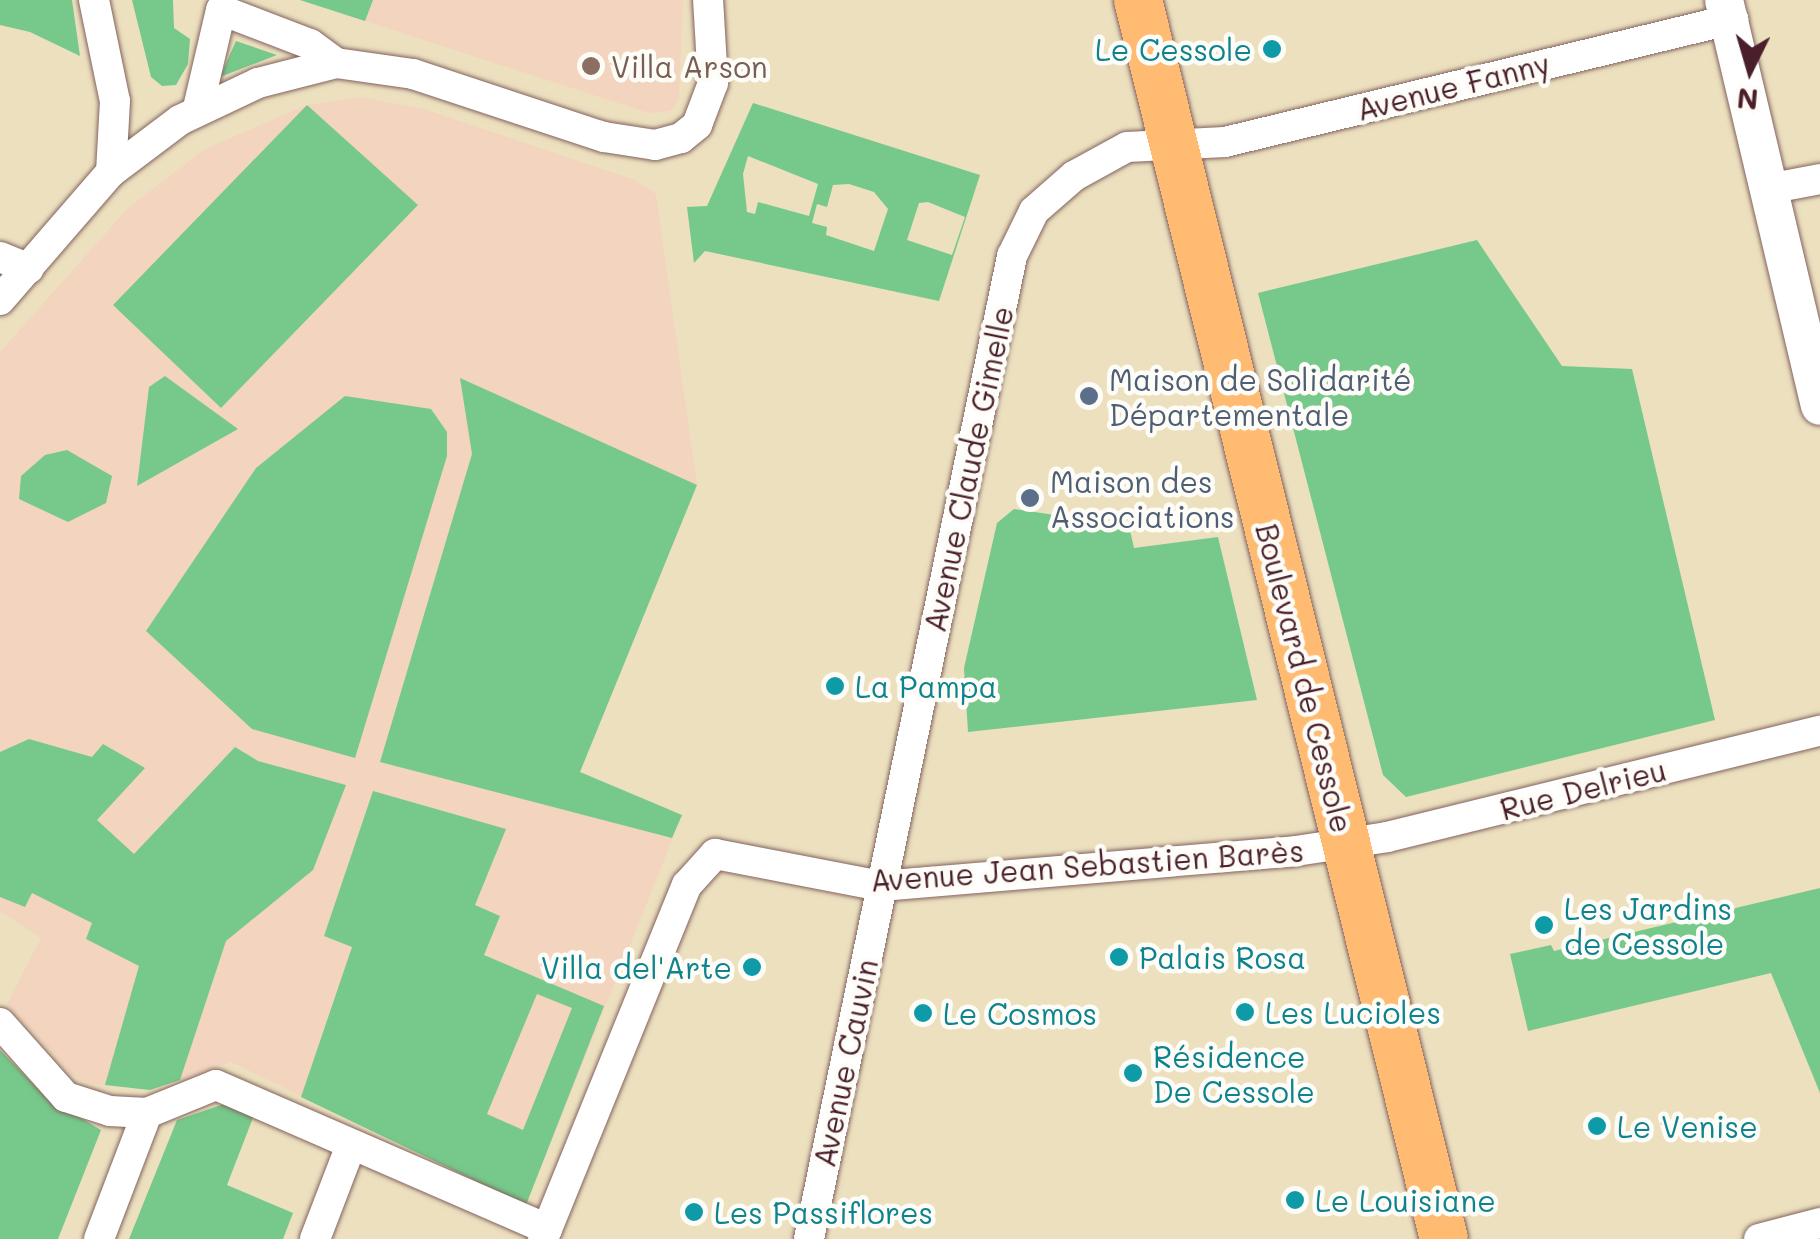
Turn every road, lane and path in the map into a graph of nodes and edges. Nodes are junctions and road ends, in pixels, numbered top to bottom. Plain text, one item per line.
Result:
1 (94, 0) edge
2 (708, 0) edge
3 (1138, 0) edge
4 (1728, 9) edge
5 (336, 63) junction
6 (198, 108) junction
7 (1173, 146) junction
8 (110, 172) junction
9 (1820, 179) edge
10 (1773, 188) junction
11 (0, 258) edge
12 (28, 269) junction
13 (0, 300) edge
14 (1820, 406) edge
15 (1820, 731) edge
16 (1345, 844) junction
17 (880, 886) junction
18 (0, 1023) edge
19 (146, 1113) junction
20 (351, 1144) junction
21 (1820, 1223) edge
22 (544, 1234) edge
23 (99, 1239) edge
24 (314, 1239) edge
25 (809, 1239) edge
26 (1444, 1239) edge
27 (1759, 1239) edge

1 - 8 street
2 - 5 street
3 - 7 main road, Boulevard de Cessole
4 - 7 street, Avenue Fanny
4 - 10 street
5 - 6 street
5 - 6 street
6 - 8 street
7 - 16 main road, Boulevard de Cessole
7 - 17 street, Avenue Claude Gimelle
8 - 12 street
9 - 10 street
10 - 14 street
11 - 12 street
12 - 13 street
15 - 16 street, Rue Delrieu
16 - 17 street, Avenue Jean Sebastien Barès
16 - 26 main road, Boulevard de Cessole
17 - 22 street, Avenue Jean Sebastien Barès
17 - 25 street, Avenue Cauvin
18 - 19 street
19 - 20 street
19 - 23 street
20 - 22 street
20 - 24 street
21 - 27 street

